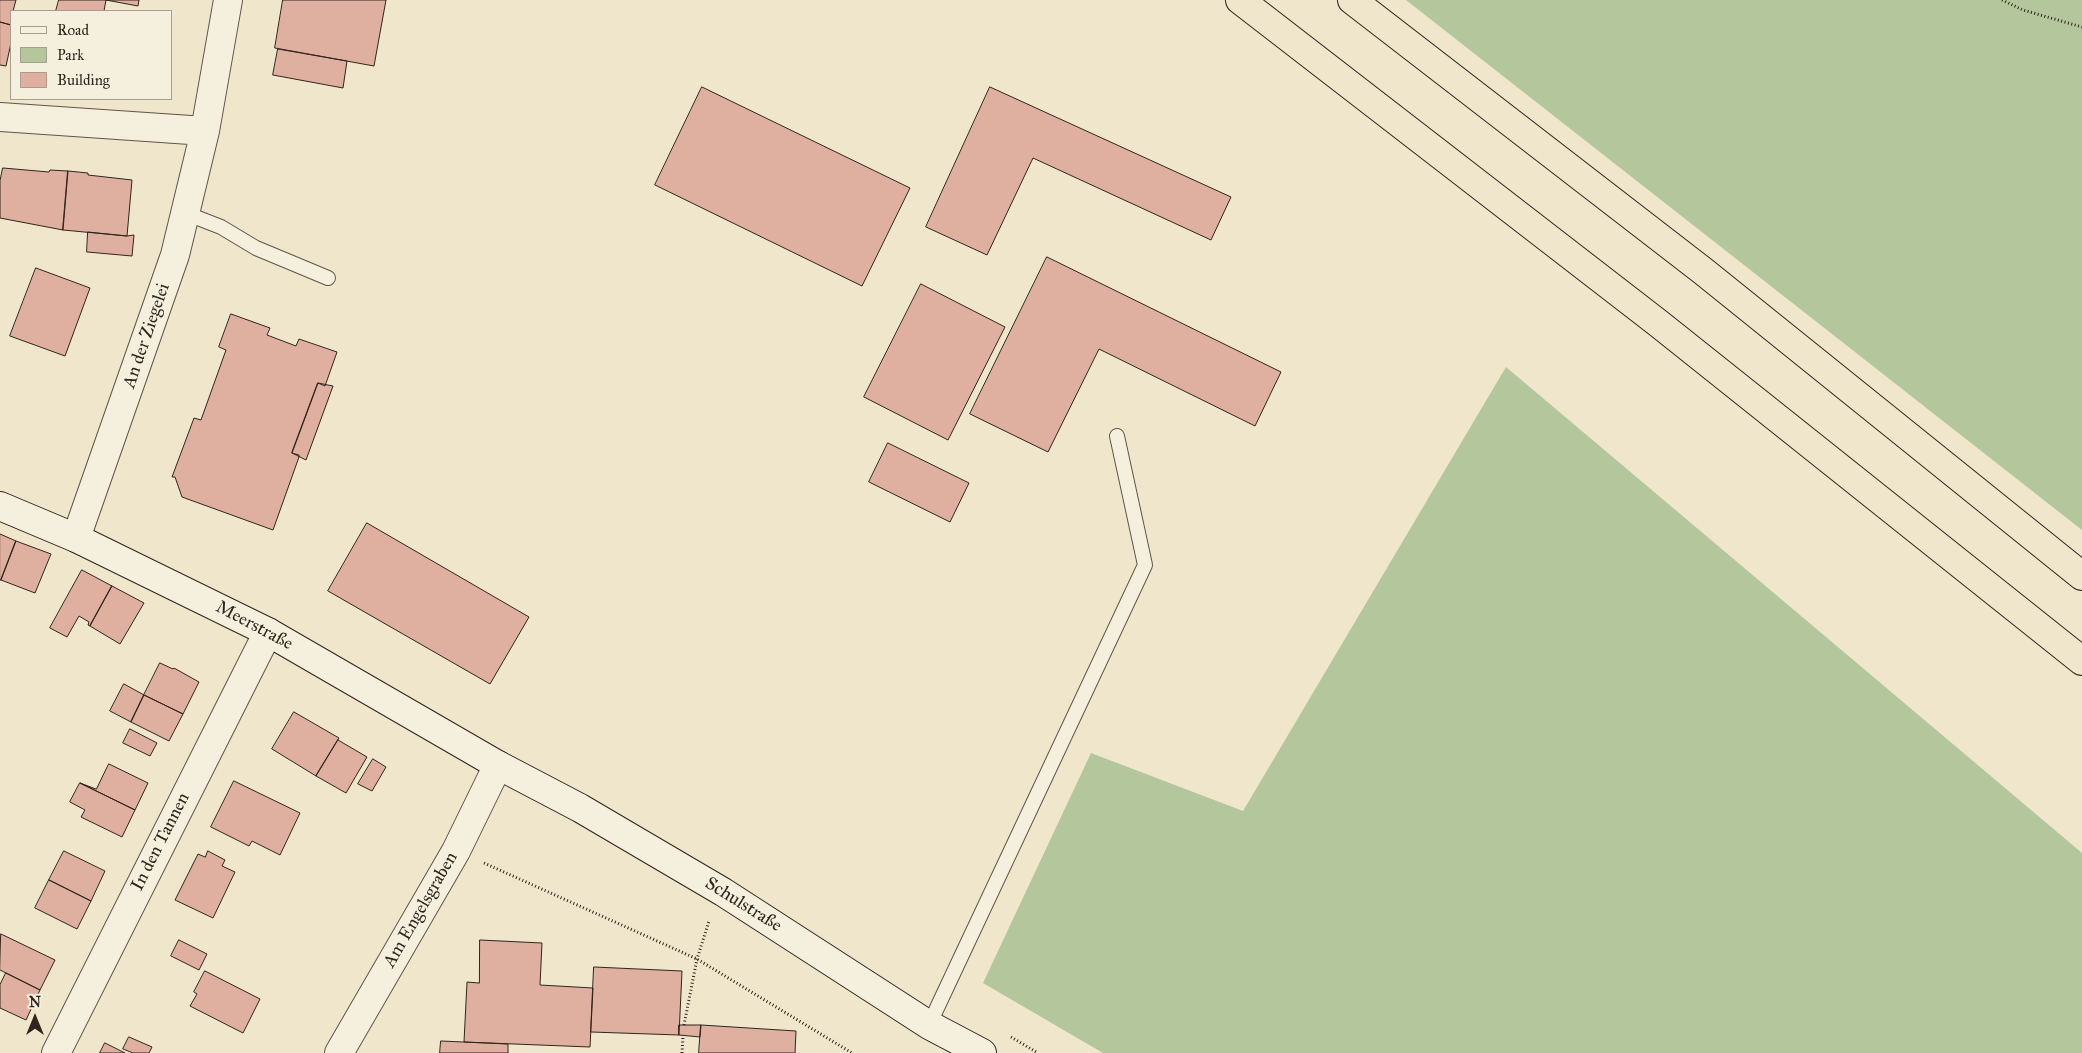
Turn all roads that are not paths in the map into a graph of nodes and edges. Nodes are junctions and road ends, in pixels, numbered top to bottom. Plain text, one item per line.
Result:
1 (228, 0) edge
2 (1240, 0) edge
3 (1352, 0) edge
4 (0, 117) edge
5 (205, 131) junction
6 (185, 213) junction
7 (328, 278) dead end
8 (1117, 436) dead end
9 (0, 506) edge
10 (76, 538) junction
11 (2082, 576) edge
12 (268, 632) junction
13 (2082, 661) edge
14 (498, 765) junction
15 (929, 1025) junction
16 (56, 1053) edge
17 (339, 1053) edge
18 (982, 1053) edge

1 - 5 street, An der Ziegelei
2 - 13 highway
3 - 11 highway
4 - 5 street
5 - 6 street, An der Ziegelei
6 - 7 lane
6 - 10 street, An der Ziegelei
8 - 15 lane
9 - 10 street, Meerstraße
10 - 12 street, Meerstraße
12 - 14 street, Meerstraße
12 - 16 street, In den Tannen
14 - 15 street, Schulstraße
14 - 17 street, Am Engelsgraben
15 - 18 street, Schulstraße

